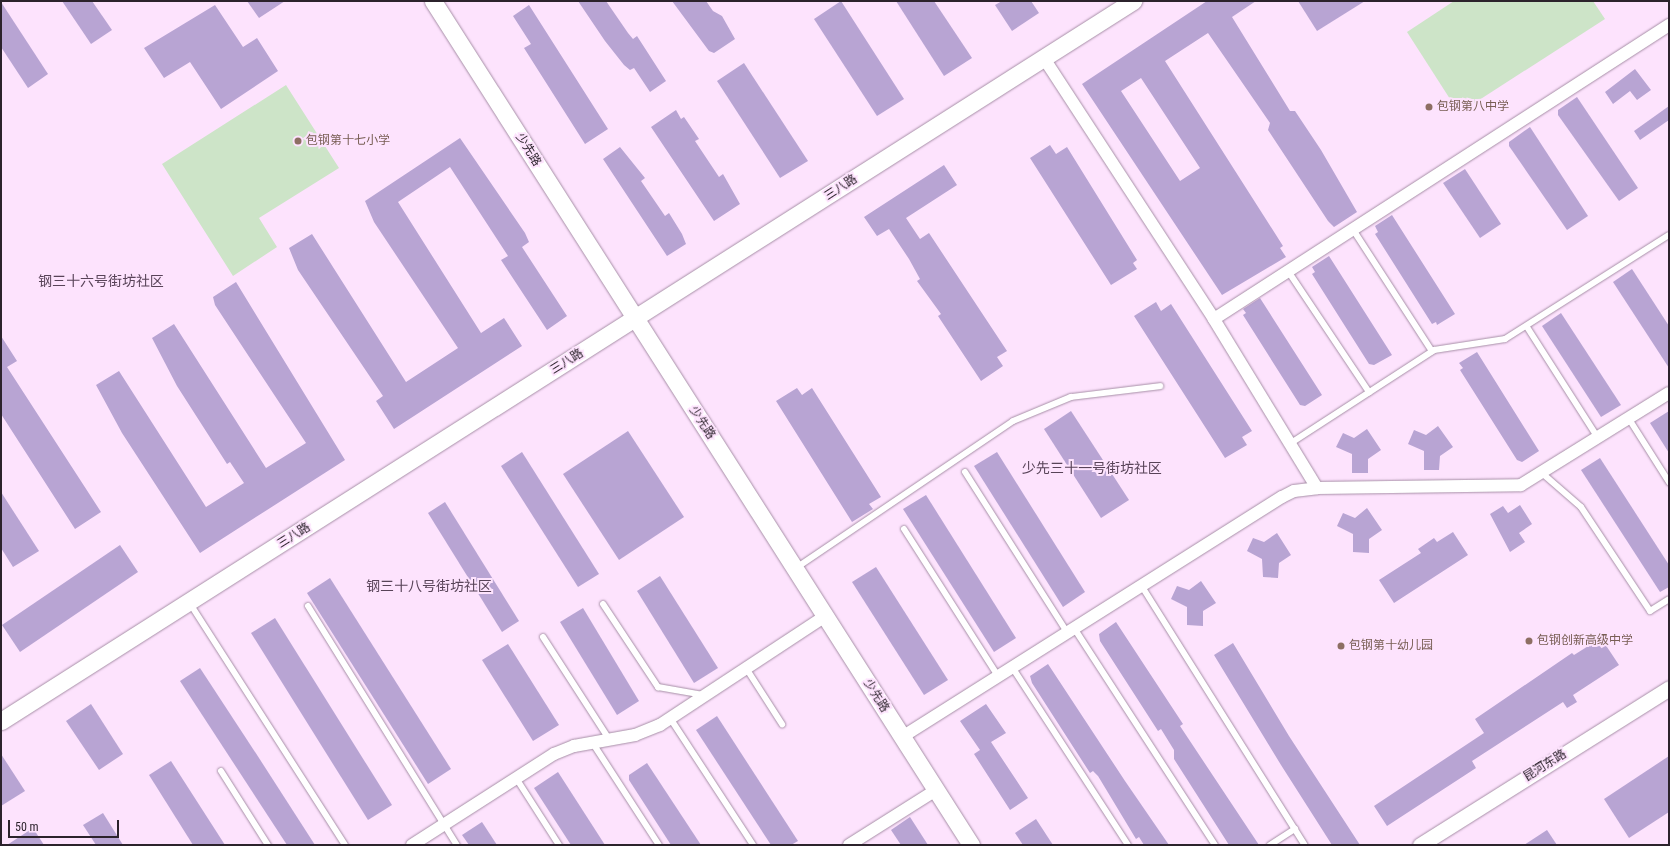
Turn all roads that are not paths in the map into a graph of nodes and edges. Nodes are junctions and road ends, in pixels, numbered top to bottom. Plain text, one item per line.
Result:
1 (433, 1) edge
2 (1133, 1) edge
3 (1669, 25) edge
4 (1044, 58) junction
5 (1352, 227) junction
6 (1669, 237) edge
7 (1287, 270) junction
8 (636, 319) junction
9 (1214, 319) junction
10 (1527, 327) junction
11 (1432, 351) junction
12 (1160, 386) dead end
13 (1369, 392) junction
14 (1669, 393) edge
15 (1629, 419) junction
16 (1598, 438) junction
17 (1291, 443) junction
18 (965, 472) dead end
19 (1543, 474) junction
20 (1669, 482) edge
21 (1317, 488) junction
22 (904, 528) dead end
23 (795, 568) junction
24 (1141, 585) junction
25 (1669, 599) edge
26 (189, 602) junction
27 (603, 604) dead end
28 (308, 606) dead end
29 (825, 616) junction
30 (1070, 630) junction
31 (543, 637) dead end
32 (1012, 667) junction
33 (746, 668) junction
34 (998, 676) junction
35 (1669, 688) edge
36 (705, 696) junction
37 (670, 718) junction
38 (1, 721) edge
39 (782, 724) dead end
40 (902, 737) junction
41 (609, 739) junction
42 (592, 742) junction
43 (221, 771) dead end
44 (516, 778) junction
45 (936, 790) junction
46 (444, 825) junction
47 (1295, 829) junction
48 (268, 845) edge
49 (345, 845) edge
50 (412, 845) edge
51 (457, 845) edge
52 (559, 845) edge
53 (659, 845) edge
54 (753, 845) edge
55 (849, 845) edge
56 (971, 845) edge
57 (1128, 845) edge
58 (1215, 845) edge
59 (1270, 845) edge
60 (1305, 845) edge
61 (1420, 845) edge

1 - 8 main road, 少先路
2 - 4 main road, 三八路
3 - 5 street
4 - 8 main road, 三八路
4 - 9 street
5 - 7 street
5 - 11 lane
6 - 10 lane
7 - 9 street
7 - 13 lane
8 - 23 main road, 少先路
8 - 26 main road, 三八路
9 - 17 street
10 - 11 lane
10 - 16 lane
11 - 13 lane
12 - 23 lane
13 - 17 lane
14 - 15 street
15 - 16 street
15 - 20 lane
16 - 19 street
17 - 21 street
18 - 30 lane
19 - 21 street
19 - 25 lane
21 - 24 street
22 - 34 lane
23 - 29 main road, 少先路
24 - 30 street
24 - 47 lane
26 - 38 main road, 三八路
26 - 49 lane
27 - 36 lane
28 - 46 lane
29 - 33 street
29 - 40 main road, 少先路
30 - 32 street
30 - 58 lane
31 - 41 lane
32 - 34 street
32 - 57 lane
33 - 36 street
33 - 39 lane
34 - 40 street
35 - 61 street, 昆河东路
36 - 37 street
37 - 41 street
37 - 54 lane
40 - 45 main road, 少先路
41 - 42 street
42 - 44 street
42 - 53 lane
43 - 48 lane
44 - 46 street
44 - 52 lane
45 - 55 street
45 - 56 main road, 少先路
46 - 50 street
46 - 51 lane
47 - 59 lane
47 - 60 lane

